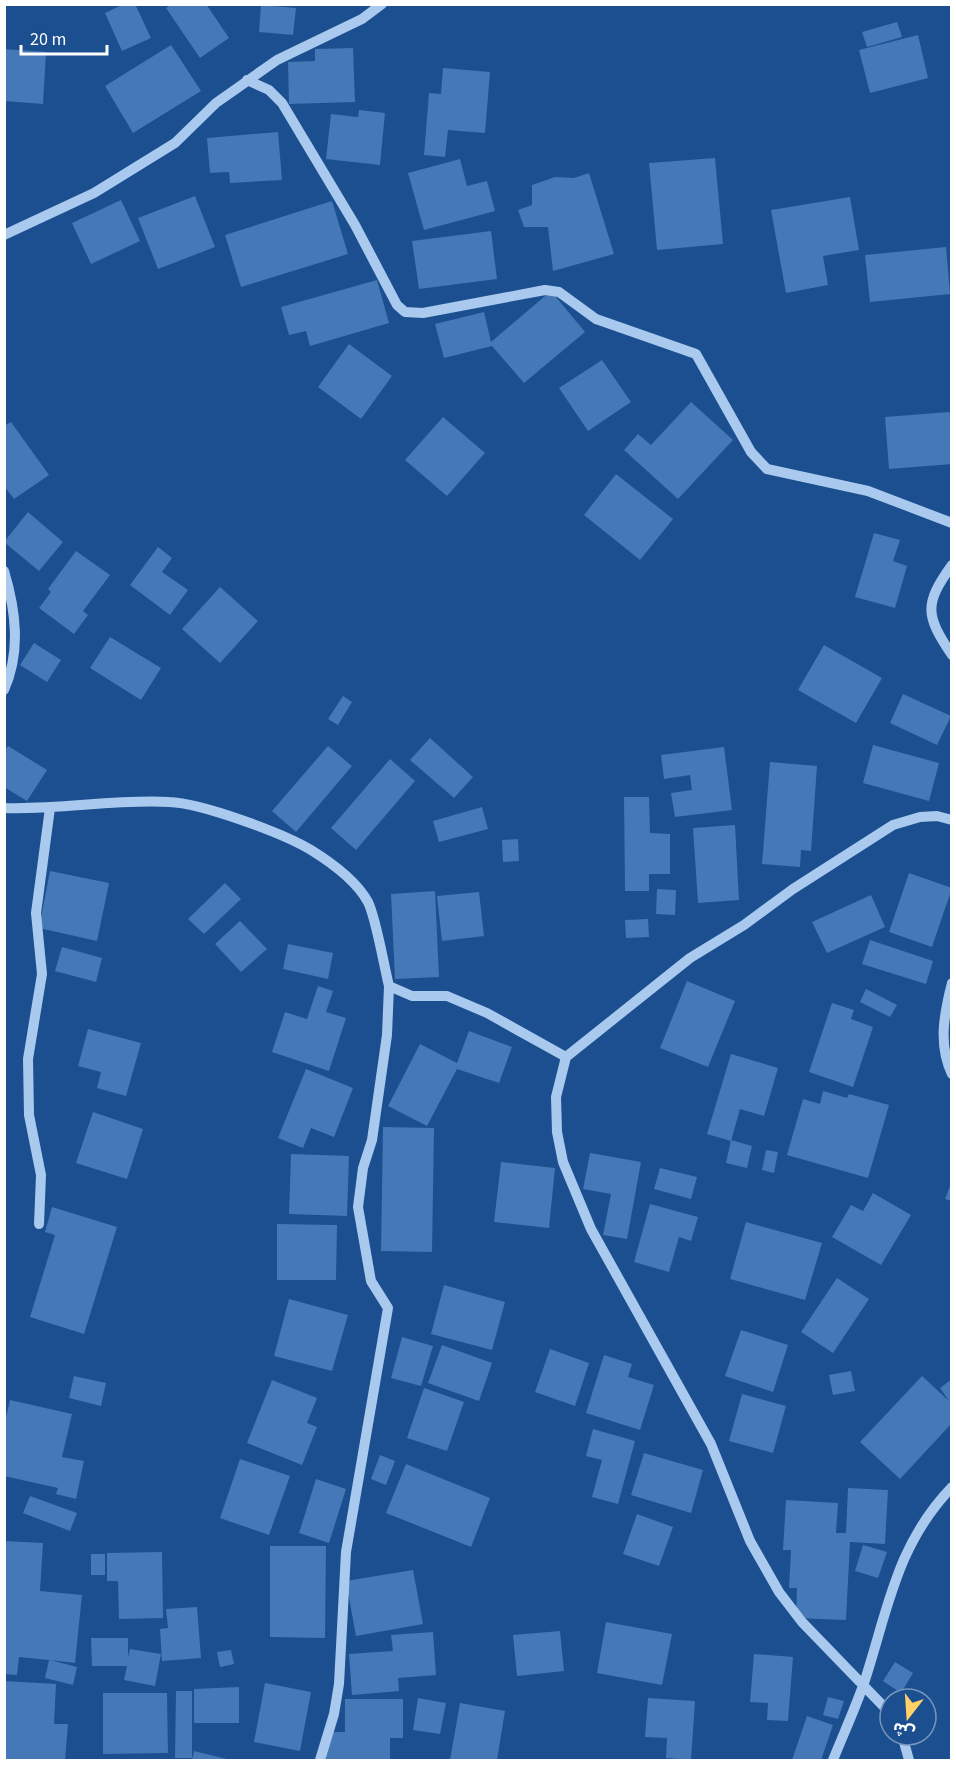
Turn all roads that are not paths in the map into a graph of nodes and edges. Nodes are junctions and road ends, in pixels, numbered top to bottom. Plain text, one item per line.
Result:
1 (382, 4) edge
2 (248, 80) junction
3 (4, 235) edge
4 (951, 522) edge
5 (951, 565) edge
6 (4, 571) edge
7 (951, 655) edge
8 (4, 690) edge
9 (4, 807) edge
10 (50, 808) junction
11 (951, 820) edge
12 (951, 983) edge
13 (389, 986) junction
14 (566, 1057) junction
15 (951, 1074) edge
16 (39, 1224) dead end
17 (951, 1487) edge
18 (863, 1685) junction
19 (878, 1701) edge
20 (320, 1761) edge
21 (833, 1761) edge

1 - 2 street
2 - 3 street
2 - 4 street
5 - 7 street
6 - 8 street
9 - 10 street
10 - 13 street
10 - 16 street
11 - 14 street
12 - 15 street
13 - 14 street
13 - 20 street
14 - 18 street
17 - 18 street
18 - 19 street
18 - 21 street

